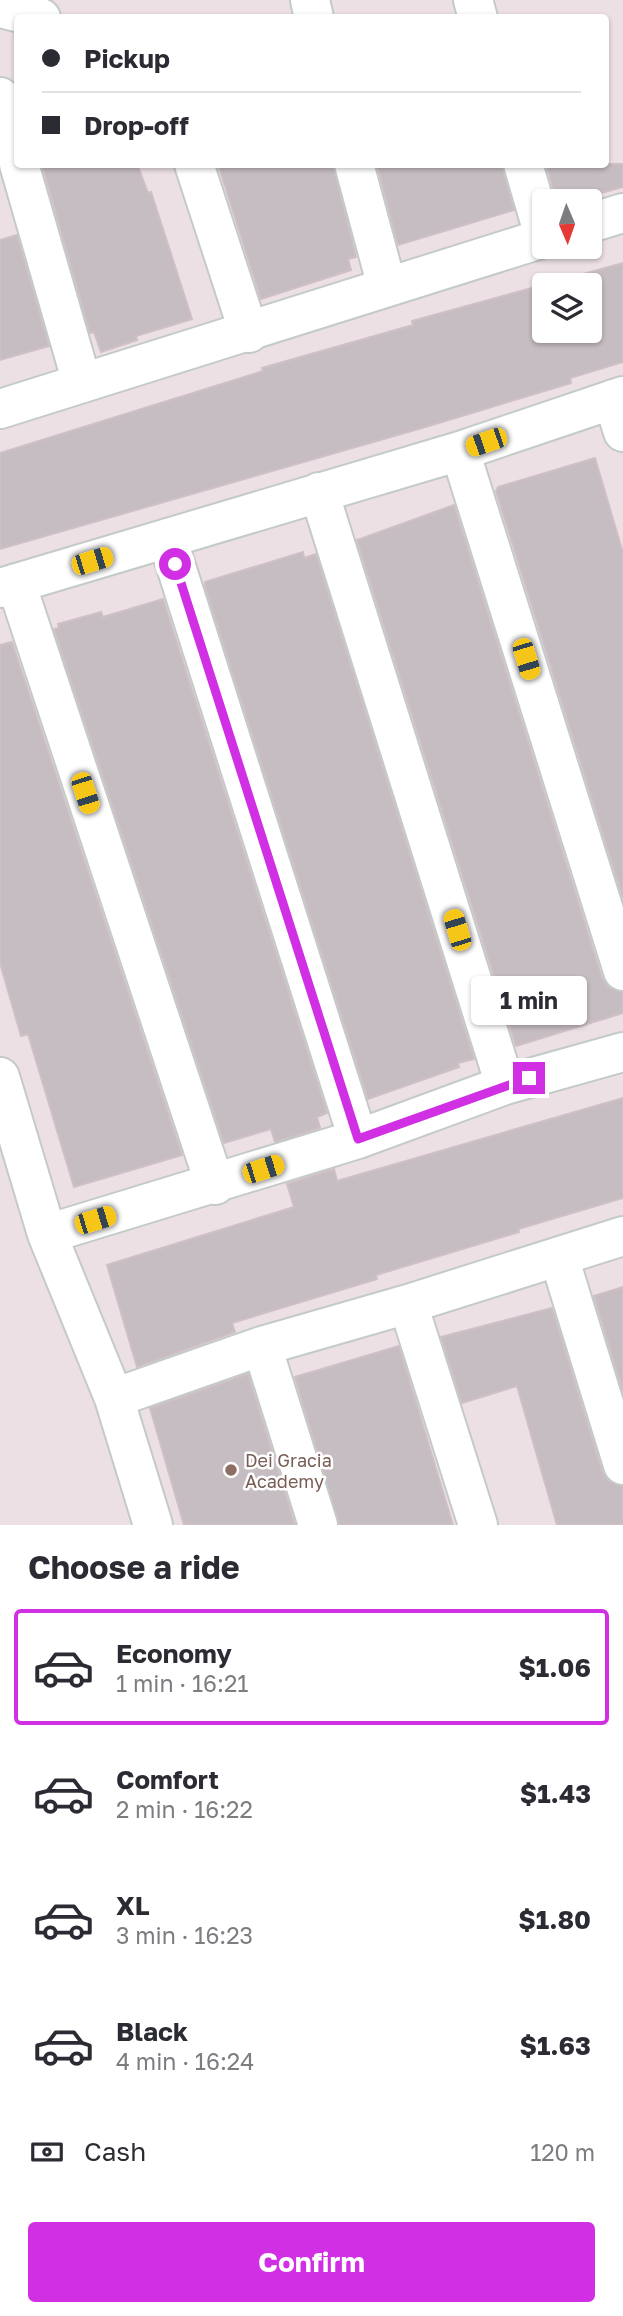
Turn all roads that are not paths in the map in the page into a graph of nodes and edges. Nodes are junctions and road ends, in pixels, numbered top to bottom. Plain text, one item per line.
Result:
1 (0, 8) edge
2 (25, 14) edge
3 (0, 97) edge
4 (14, 144) edge
5 (20, 168) edge
6 (195, 168) edge
7 (355, 168) edge
8 (524, 168) edge
9 (532, 195) edge
10 (623, 213) edge
11 (602, 219) edge
12 (532, 241) edge
13 (387, 287) junction
14 (249, 333) junction
15 (82, 383) junction
16 (0, 409) edge
17 (620, 409) edge
18 (460, 451) junction
19 (319, 492) junction
20 (167, 538) junction
21 (8, 586) edge
22 (623, 971) edge
23 (623, 1052) edge
24 (0, 1077) edge
25 (505, 1085) junction
26 (358, 1139) junction
27 (215, 1185) junction
28 (47, 1234) junction
29 (623, 1236) edge
30 (559, 1257) junction
31 (408, 1304) junction
32 (262, 1346) junction
33 (114, 1398) junction
34 (623, 1465) edge
35 (153, 1525) edge
36 (318, 1525) edge
37 (478, 1525) edge

1 - 2 street
3 - 4 street
5 - 15 street
6 - 14 street
7 - 13 street
8 - 9 street
10 - 11 street
12 - 13 street
13 - 14 street
14 - 15 street
15 - 16 street
17 - 18 street
18 - 19 street
18 - 22 street
19 - 20 street
19 - 25 street
20 - 21 street
20 - 26 street
21 - 27 street
23 - 25 street
24 - 28 street
25 - 26 street
26 - 27 street
27 - 28 street
28 - 33 street
29 - 30 street
30 - 31 street
30 - 34 street
31 - 32 street
31 - 37 street
32 - 33 street
32 - 36 street
33 - 35 street

